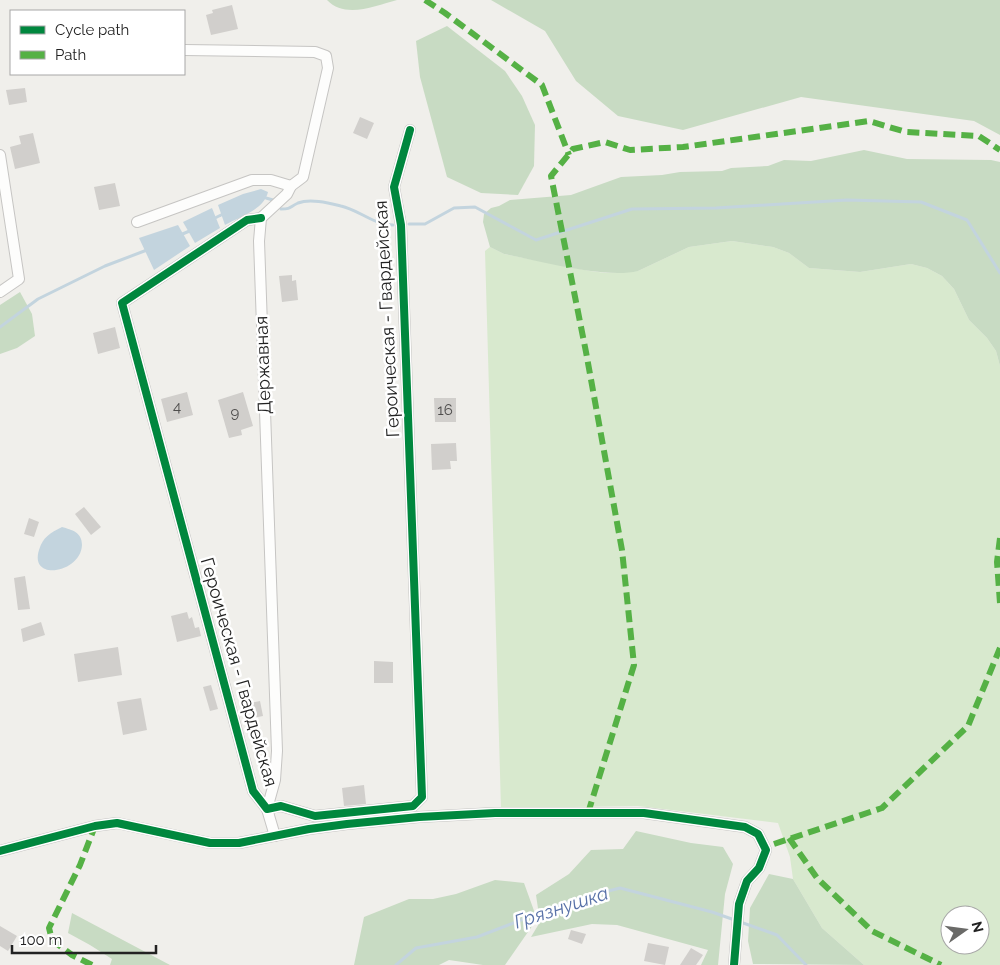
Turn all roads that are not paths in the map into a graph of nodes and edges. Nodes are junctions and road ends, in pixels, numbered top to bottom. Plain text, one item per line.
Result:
1 (185, 50) edge
2 (410, 130) dead end
3 (0, 155) edge
4 (291, 186) junction
5 (261, 218) junction
6 (137, 222) dead end
7 (0, 292) edge
8 (267, 808) junction
9 (275, 836) junction
10 (0, 851) edge
11 (734, 965) edge

1 - 4 street
2 - 8 street, Героическая - Гвардейская
3 - 7 street
4 - 5 street
4 - 6 street
5 - 8 street, Державная
5 - 8 street, Героическая - Гвардейская
8 - 9 street
9 - 10 street
9 - 11 street

